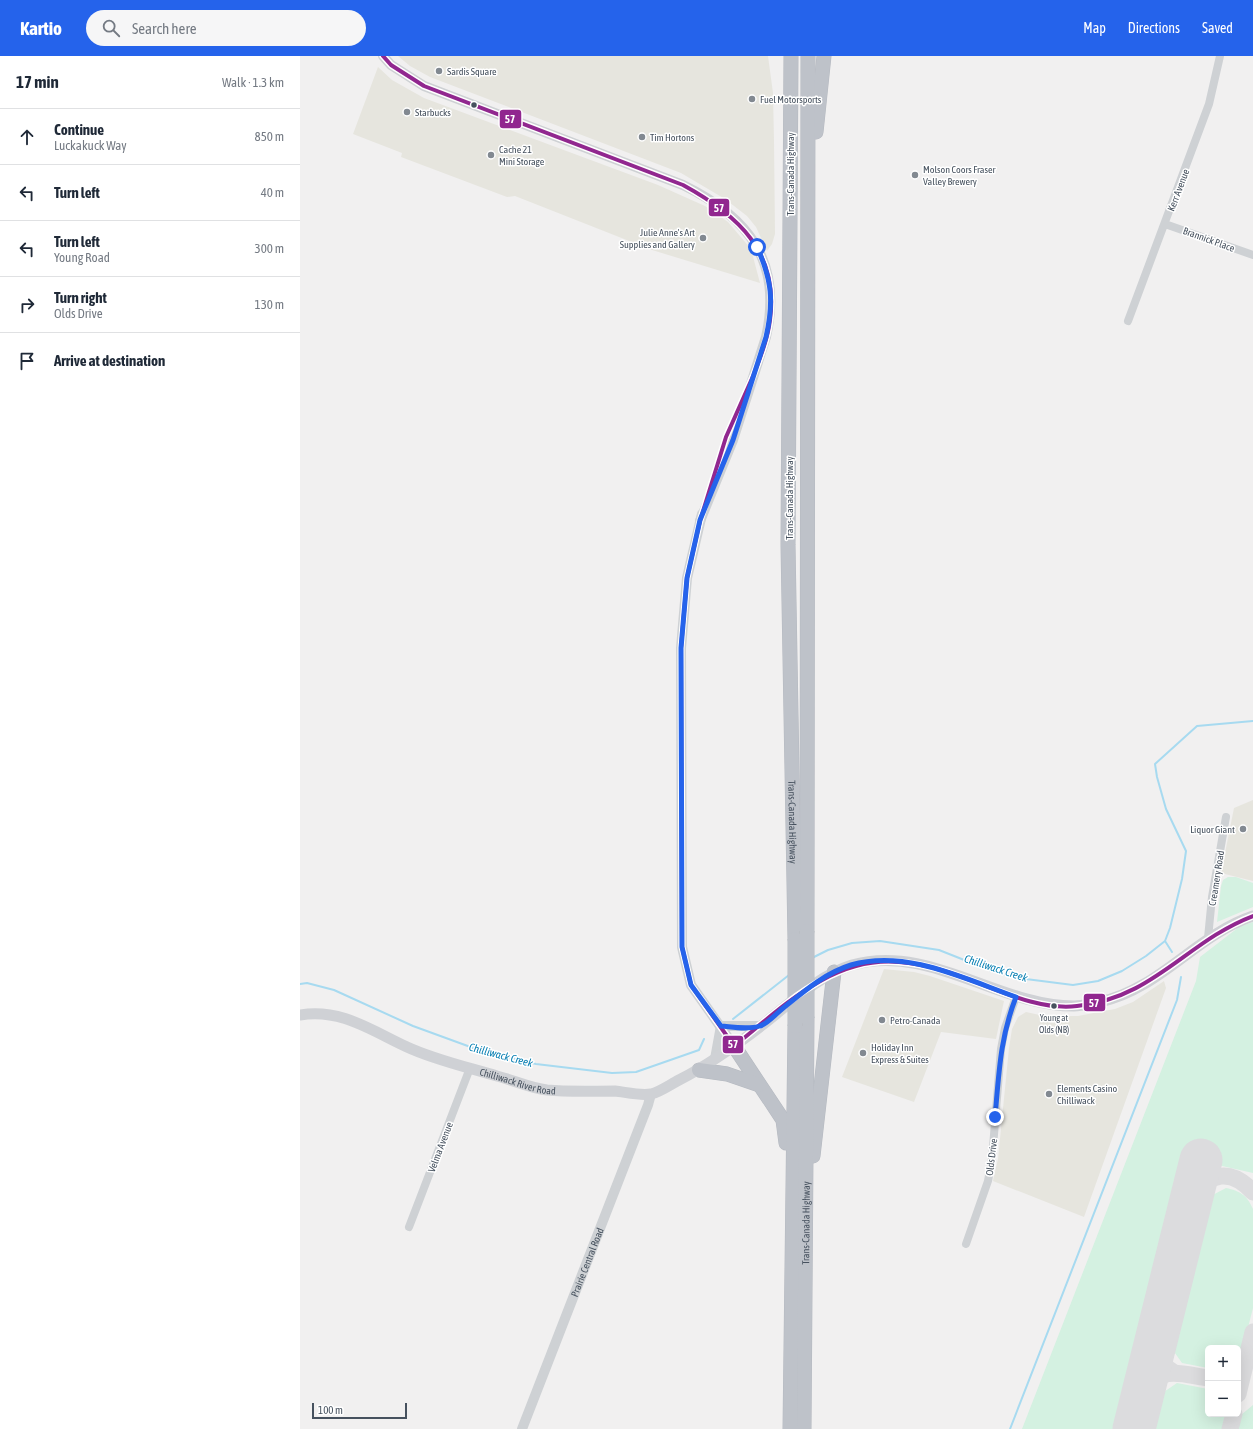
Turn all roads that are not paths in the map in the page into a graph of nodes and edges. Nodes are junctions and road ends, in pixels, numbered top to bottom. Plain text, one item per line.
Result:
1 (383, 56) edge
2 (781, 56) edge
3 (791, 56) edge
4 (808, 56) edge
5 (824, 56) edge
6 (1220, 56) edge
7 (790, 214) junction
8 (1165, 224) junction
9 (1253, 255) edge
10 (809, 304) junction
11 (1128, 321) dead end
12 (1226, 817) dead end
13 (1253, 916) edge
14 (1208, 938) junction
15 (834, 972) junction
16 (1016, 997) junction
17 (300, 1015) edge
18 (721, 1026) junction
19 (761, 1026) junction
20 (734, 1046) junction
21 (715, 1059) junction
22 (470, 1068) junction
23 (699, 1070) junction
24 (759, 1085) junction
25 (651, 1094) junction
26 (409, 1227) dead end
27 (966, 1244) dead end
28 (791, 1272) junction
29 (805, 1272) junction
30 (522, 1429) edge
31 (790, 1429) edge
32 (804, 1429) edge

1 - 18 street
2 - 7 highway
3 - 7 highway, Trans-Canada Highway
4 - 10 highway, Trans-Canada Highway
5 - 10 highway
6 - 8 street, Kerr Avenue
7 - 28 highway, Trans-Canada Highway, bridge
8 - 9 street, Brannick Place
8 - 11 street, Kerr Avenue
10 - 29 highway, Trans-Canada Highway, bridge
12 - 14 street, Creamery Road
13 - 14 main road
14 - 16 main road
15 - 16 main road
15 - 19 main road
15 - 29 highway
16 - 27 street, Olds Drive
17 - 22 main road, Chilliwack River Road
18 - 19 street
18 - 20 street
18 - 21 street
19 - 20 main road
20 - 21 main road
20 - 24 highway
21 - 23 main road
22 - 25 main road, Chilliwack River Road
22 - 26 street, Velma Avenue
23 - 24 highway
23 - 25 main road
24 - 28 highway
25 - 30 street, Prairie Central Road
28 - 31 highway, Trans-Canada Highway
29 - 32 highway, Trans-Canada Highway

